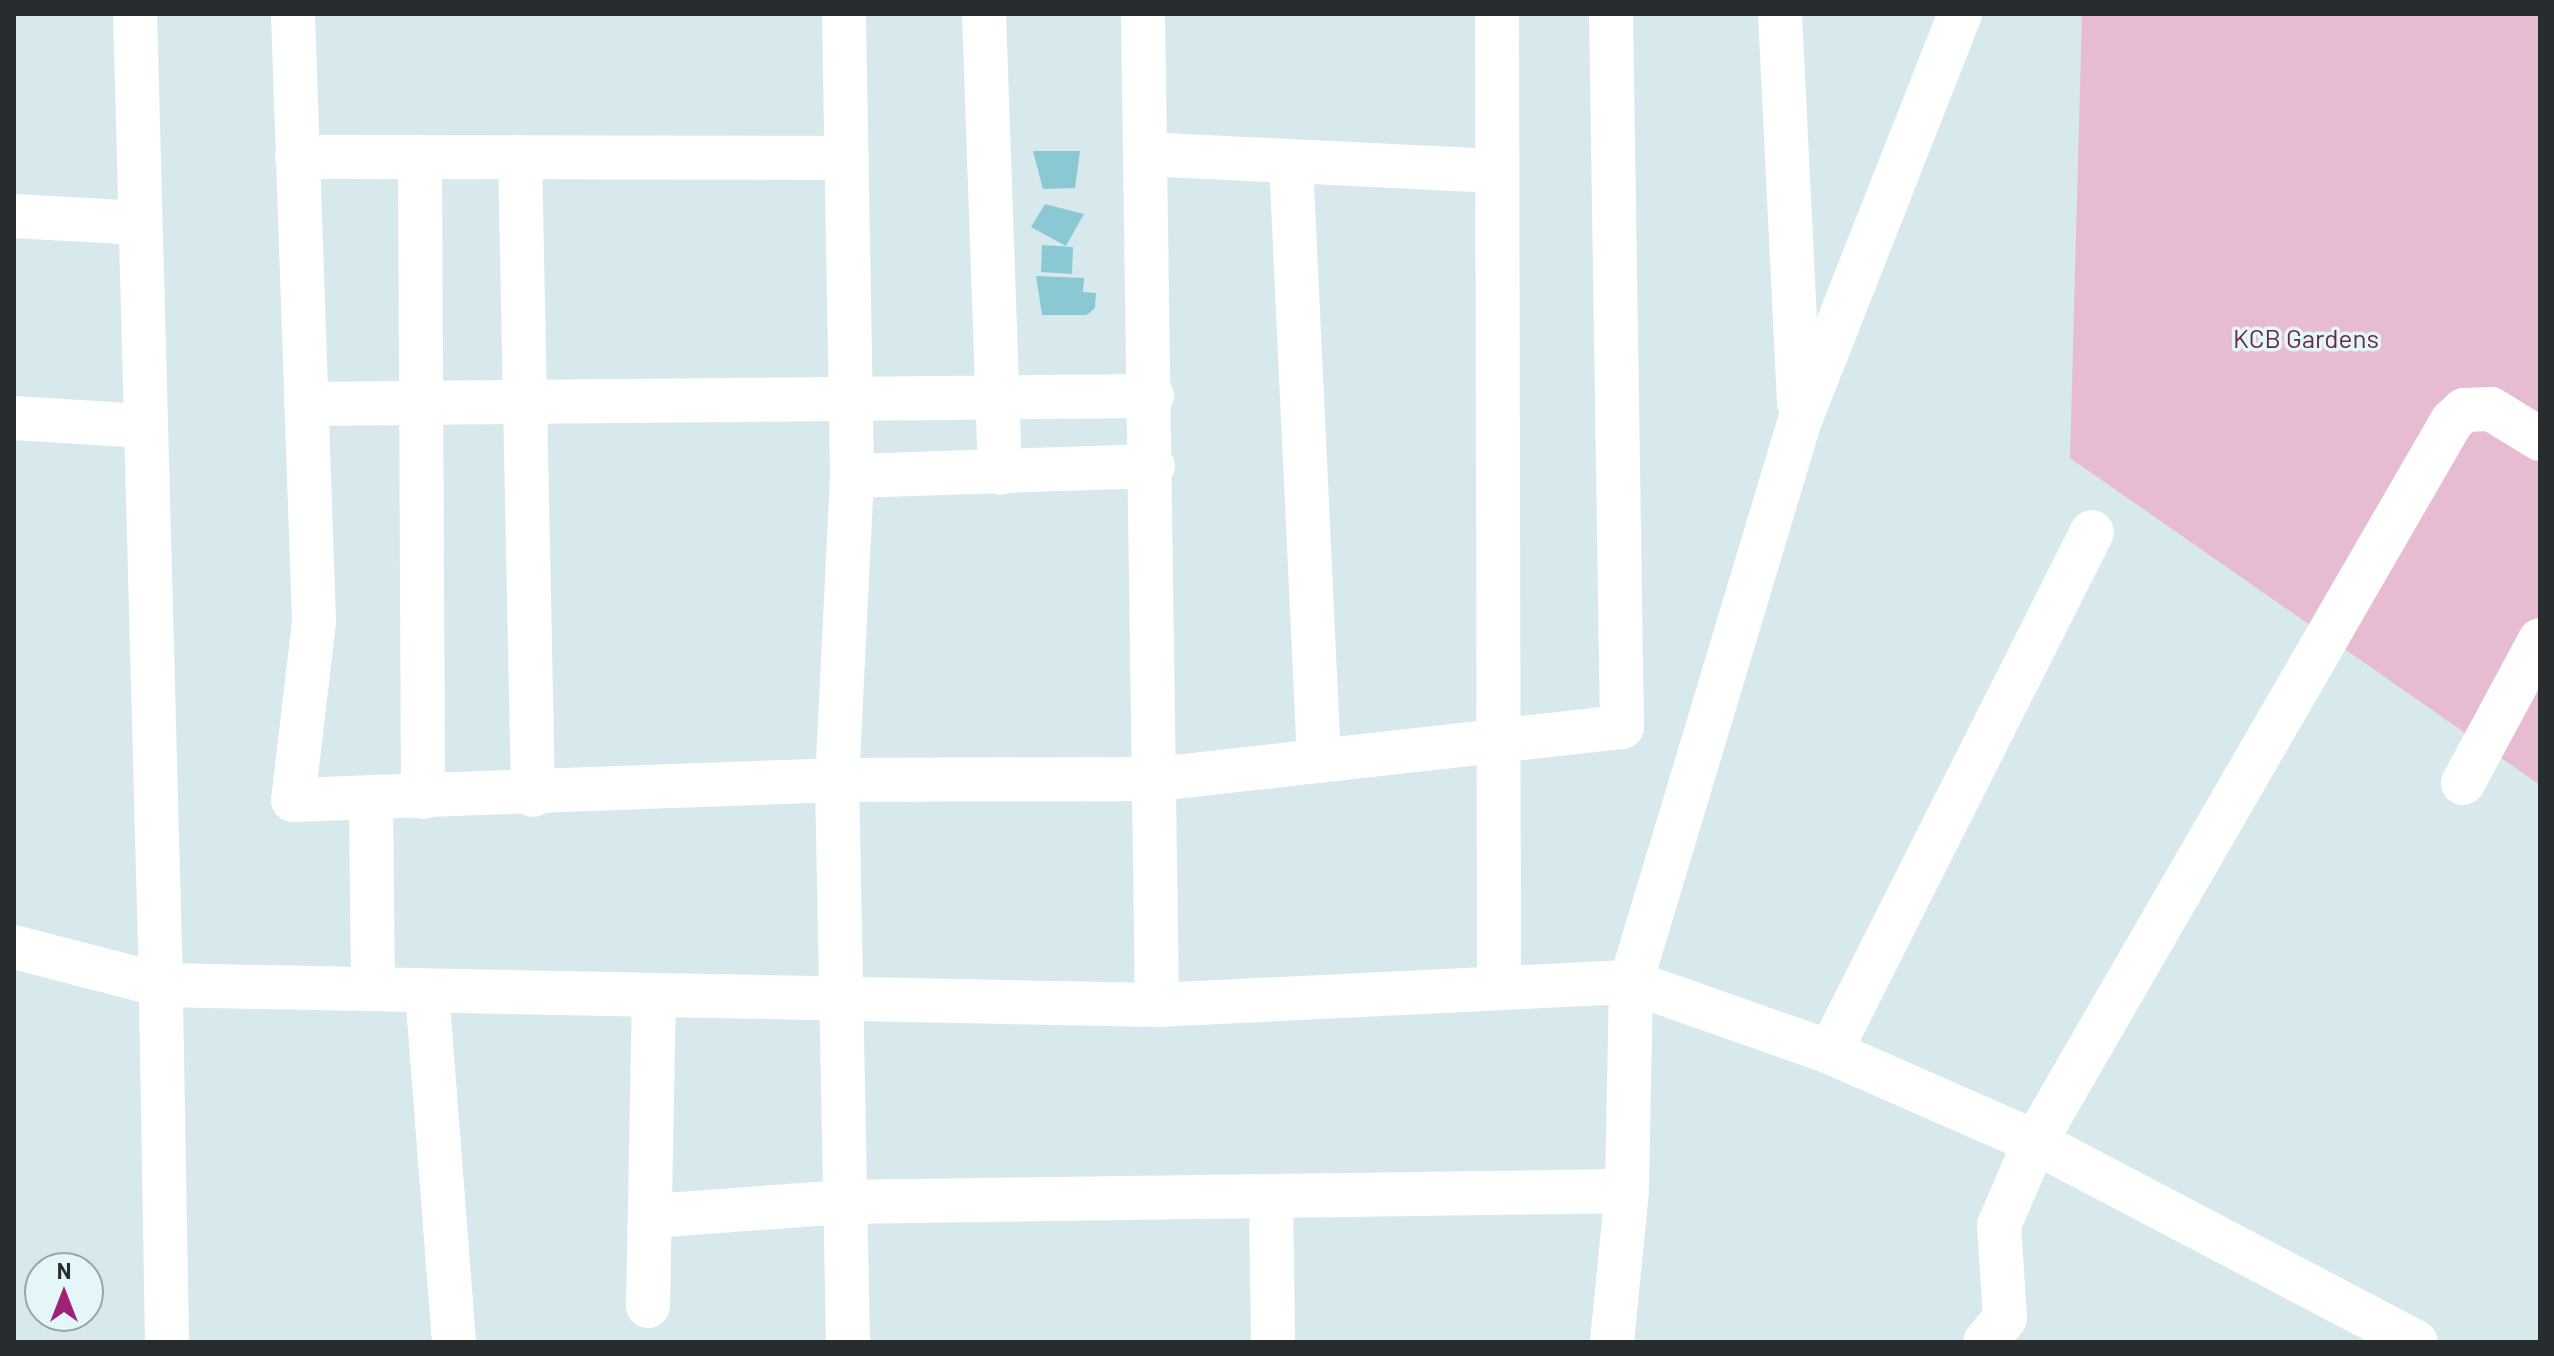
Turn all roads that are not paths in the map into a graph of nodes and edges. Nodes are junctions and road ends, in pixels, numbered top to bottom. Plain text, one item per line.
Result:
1 (135, 14) edge
2 (293, 14) edge
3 (844, 14) edge
4 (984, 14) edge
5 (1143, 14) edge
6 (1497, 14) edge
7 (1611, 14) edge
8 (1780, 14) edge
9 (1960, 14) edge
10 (1146, 154) junction
11 (297, 157) junction
12 (420, 157) junction
13 (520, 157) junction
14 (846, 158) junction
15 (1291, 162) junction
16 (1496, 171) junction
17 (14, 216) edge
18 (140, 223) junction
19 (1152, 396) junction
20 (997, 398) junction
21 (851, 400) junction
22 (419, 403) junction
23 (525, 403) junction
24 (306, 404) junction
25 (14, 418) edge
26 (1800, 420) junction
27 (145, 426) junction
28 (2540, 439) edge
29 (1153, 466) junction
30 (1000, 473) junction
31 (852, 476) junction
32 (2092, 532) dead end
33 (2540, 640) edge
34 (1501, 742) junction
35 (1319, 760) junction
36 (1157, 779) junction
37 (837, 780) junction
38 (2463, 783) dead end
39 (533, 795) junction
40 (423, 797) junction
41 (371, 799) junction
42 (14, 947) edge
43 (1631, 982) junction
44 (161, 985) junction
45 (1499, 988) junction
46 (373, 989) junction
47 (427, 991) junction
48 (654, 995) junction
49 (843, 998) junction
50 (1157, 1005) junction
51 (1830, 1052) junction
52 (2035, 1142) junction
53 (1627, 1191) junction
54 (1271, 1196) junction
55 (841, 1202) junction
56 (652, 1216) junction
57 (648, 1306) dead end
58 (167, 1342) edge
59 (454, 1342) edge
60 (848, 1342) edge
61 (1273, 1342) edge
62 (1612, 1342) edge
63 (1985, 1342) edge
64 (2416, 1342) edge

1 - 18 street
2 - 11 street
3 - 14 street
4 - 20 street
5 - 10 street
6 - 16 street
7 - 34 street
8 - 26 street
9 - 26 street
10 - 15 street
10 - 19 street
11 - 12 street
11 - 24 street
12 - 13 street
12 - 22 street
13 - 14 street
13 - 23 street
14 - 21 street
15 - 16 street
15 - 35 street
16 - 34 street
17 - 18 street
18 - 27 street
19 - 20 street
19 - 29 street
20 - 21 street
20 - 30 street
21 - 23 street
21 - 31 street
22 - 23 street
22 - 24 street
22 - 40 street
23 - 39 street
24 - 41 street
25 - 27 street
26 - 43 street
27 - 44 street
28 - 52 street
29 - 30 street
29 - 36 street
30 - 31 street
31 - 37 street
32 - 51 street
33 - 38 street
34 - 35 street
34 - 45 street
35 - 36 street
36 - 37 street
36 - 50 street
37 - 39 street
37 - 49 street
39 - 40 street
40 - 41 street
41 - 46 street
42 - 44 street
43 - 45 street
43 - 51 street
43 - 53 street
44 - 46 street
44 - 58 street
45 - 50 street
46 - 47 street
47 - 48 street
47 - 59 street
48 - 49 street
48 - 56 street
49 - 50 street
49 - 55 street
51 - 52 street
52 - 63 street
52 - 64 street
53 - 54 street
53 - 62 street
54 - 55 street
54 - 61 street
55 - 56 street
55 - 60 street
56 - 57 street

